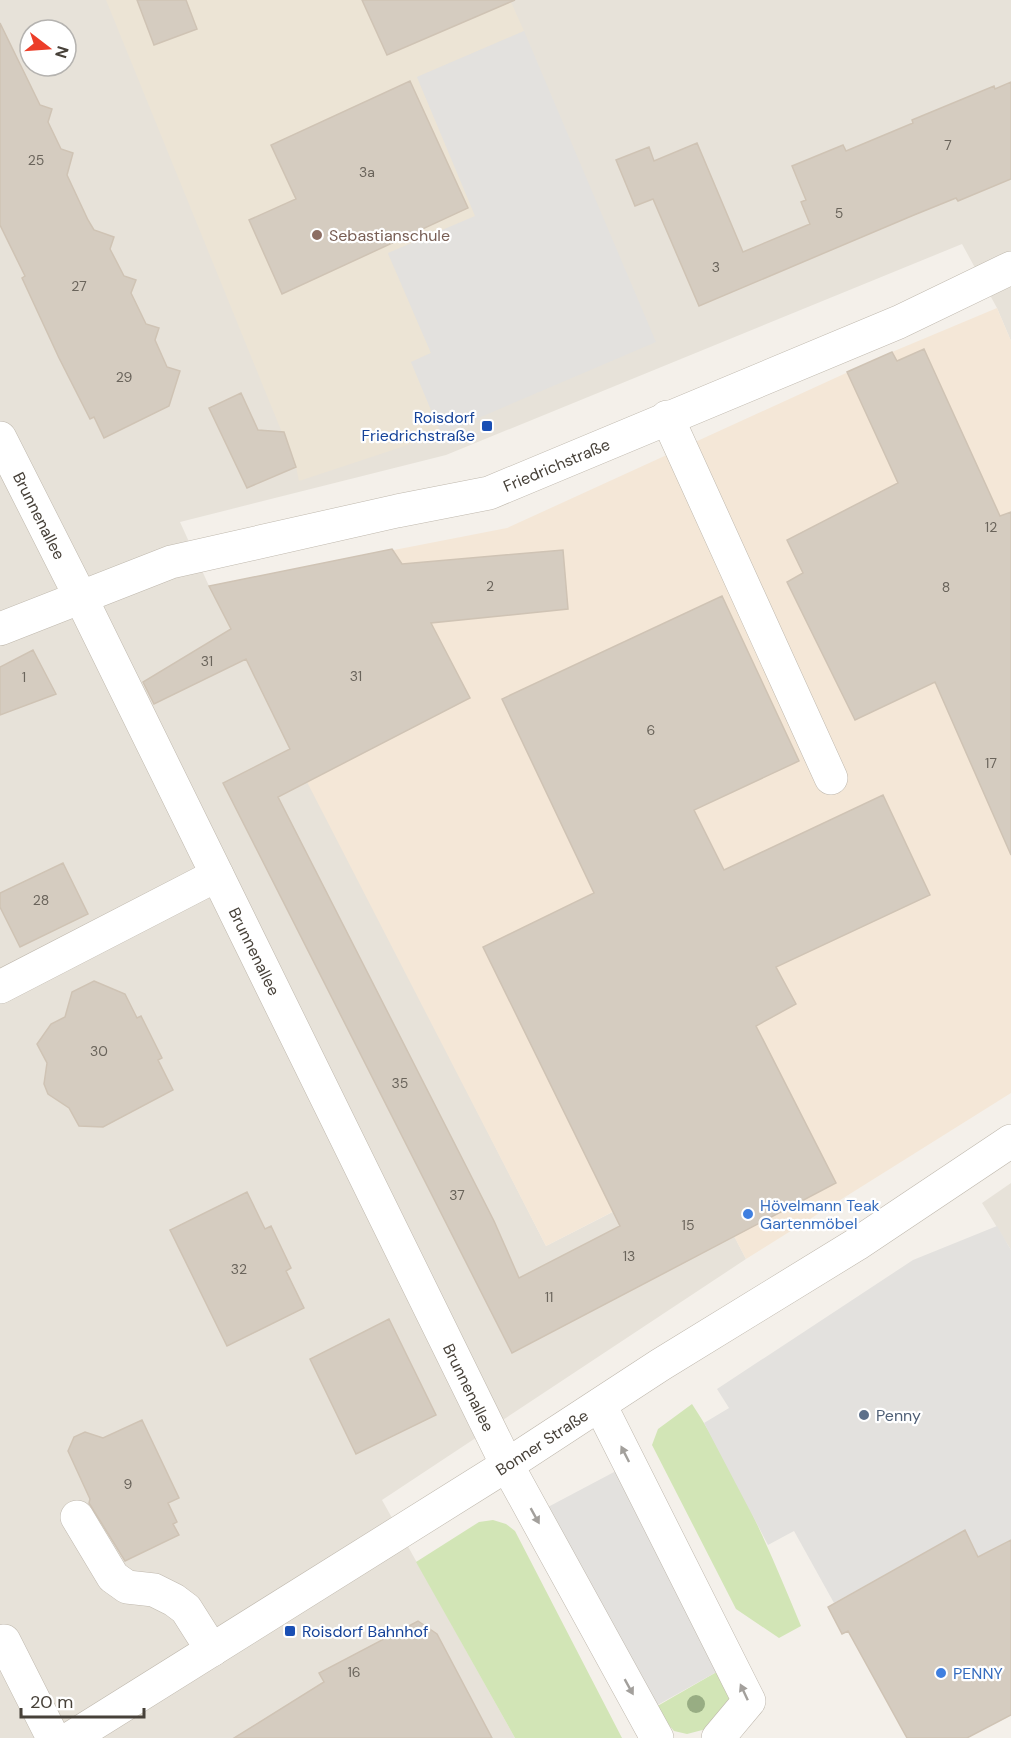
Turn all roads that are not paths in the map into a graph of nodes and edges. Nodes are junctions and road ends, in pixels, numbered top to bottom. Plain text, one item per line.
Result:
1 (1011, 268) edge
2 (668, 417) junction
3 (0, 438) edge
4 (81, 598) junction
5 (0, 629) edge
6 (831, 777) dead end
7 (217, 875) junction
8 (0, 987) edge
9 (1011, 1142) edge
10 (600, 1405) junction
11 (507, 1465) junction
12 (77, 1517) dead end
13 (4, 1641) dead end
14 (212, 1650) junction
15 (53, 1738) edge
16 (71, 1738) edge
17 (657, 1738) edge
18 (718, 1738) edge

1 - 2 street, Friedrichstraße
2 - 4 street, Friedrichstraße
2 - 6 street
3 - 4 street, Brunnenallee
4 - 5 street, Friedrichstraße
4 - 7 street, Brunnenallee
7 - 8 street
7 - 11 street, Brunnenallee
9 - 10 street, Bonner Straße
10 - 11 street, Bonner Straße
18 -> 10 street
11 - 14 street, Bonner Straße
11 -> 17 street, Brunnenallee
12 - 14 street
13 - 15 street
14 - 16 street, Bonner Straße

